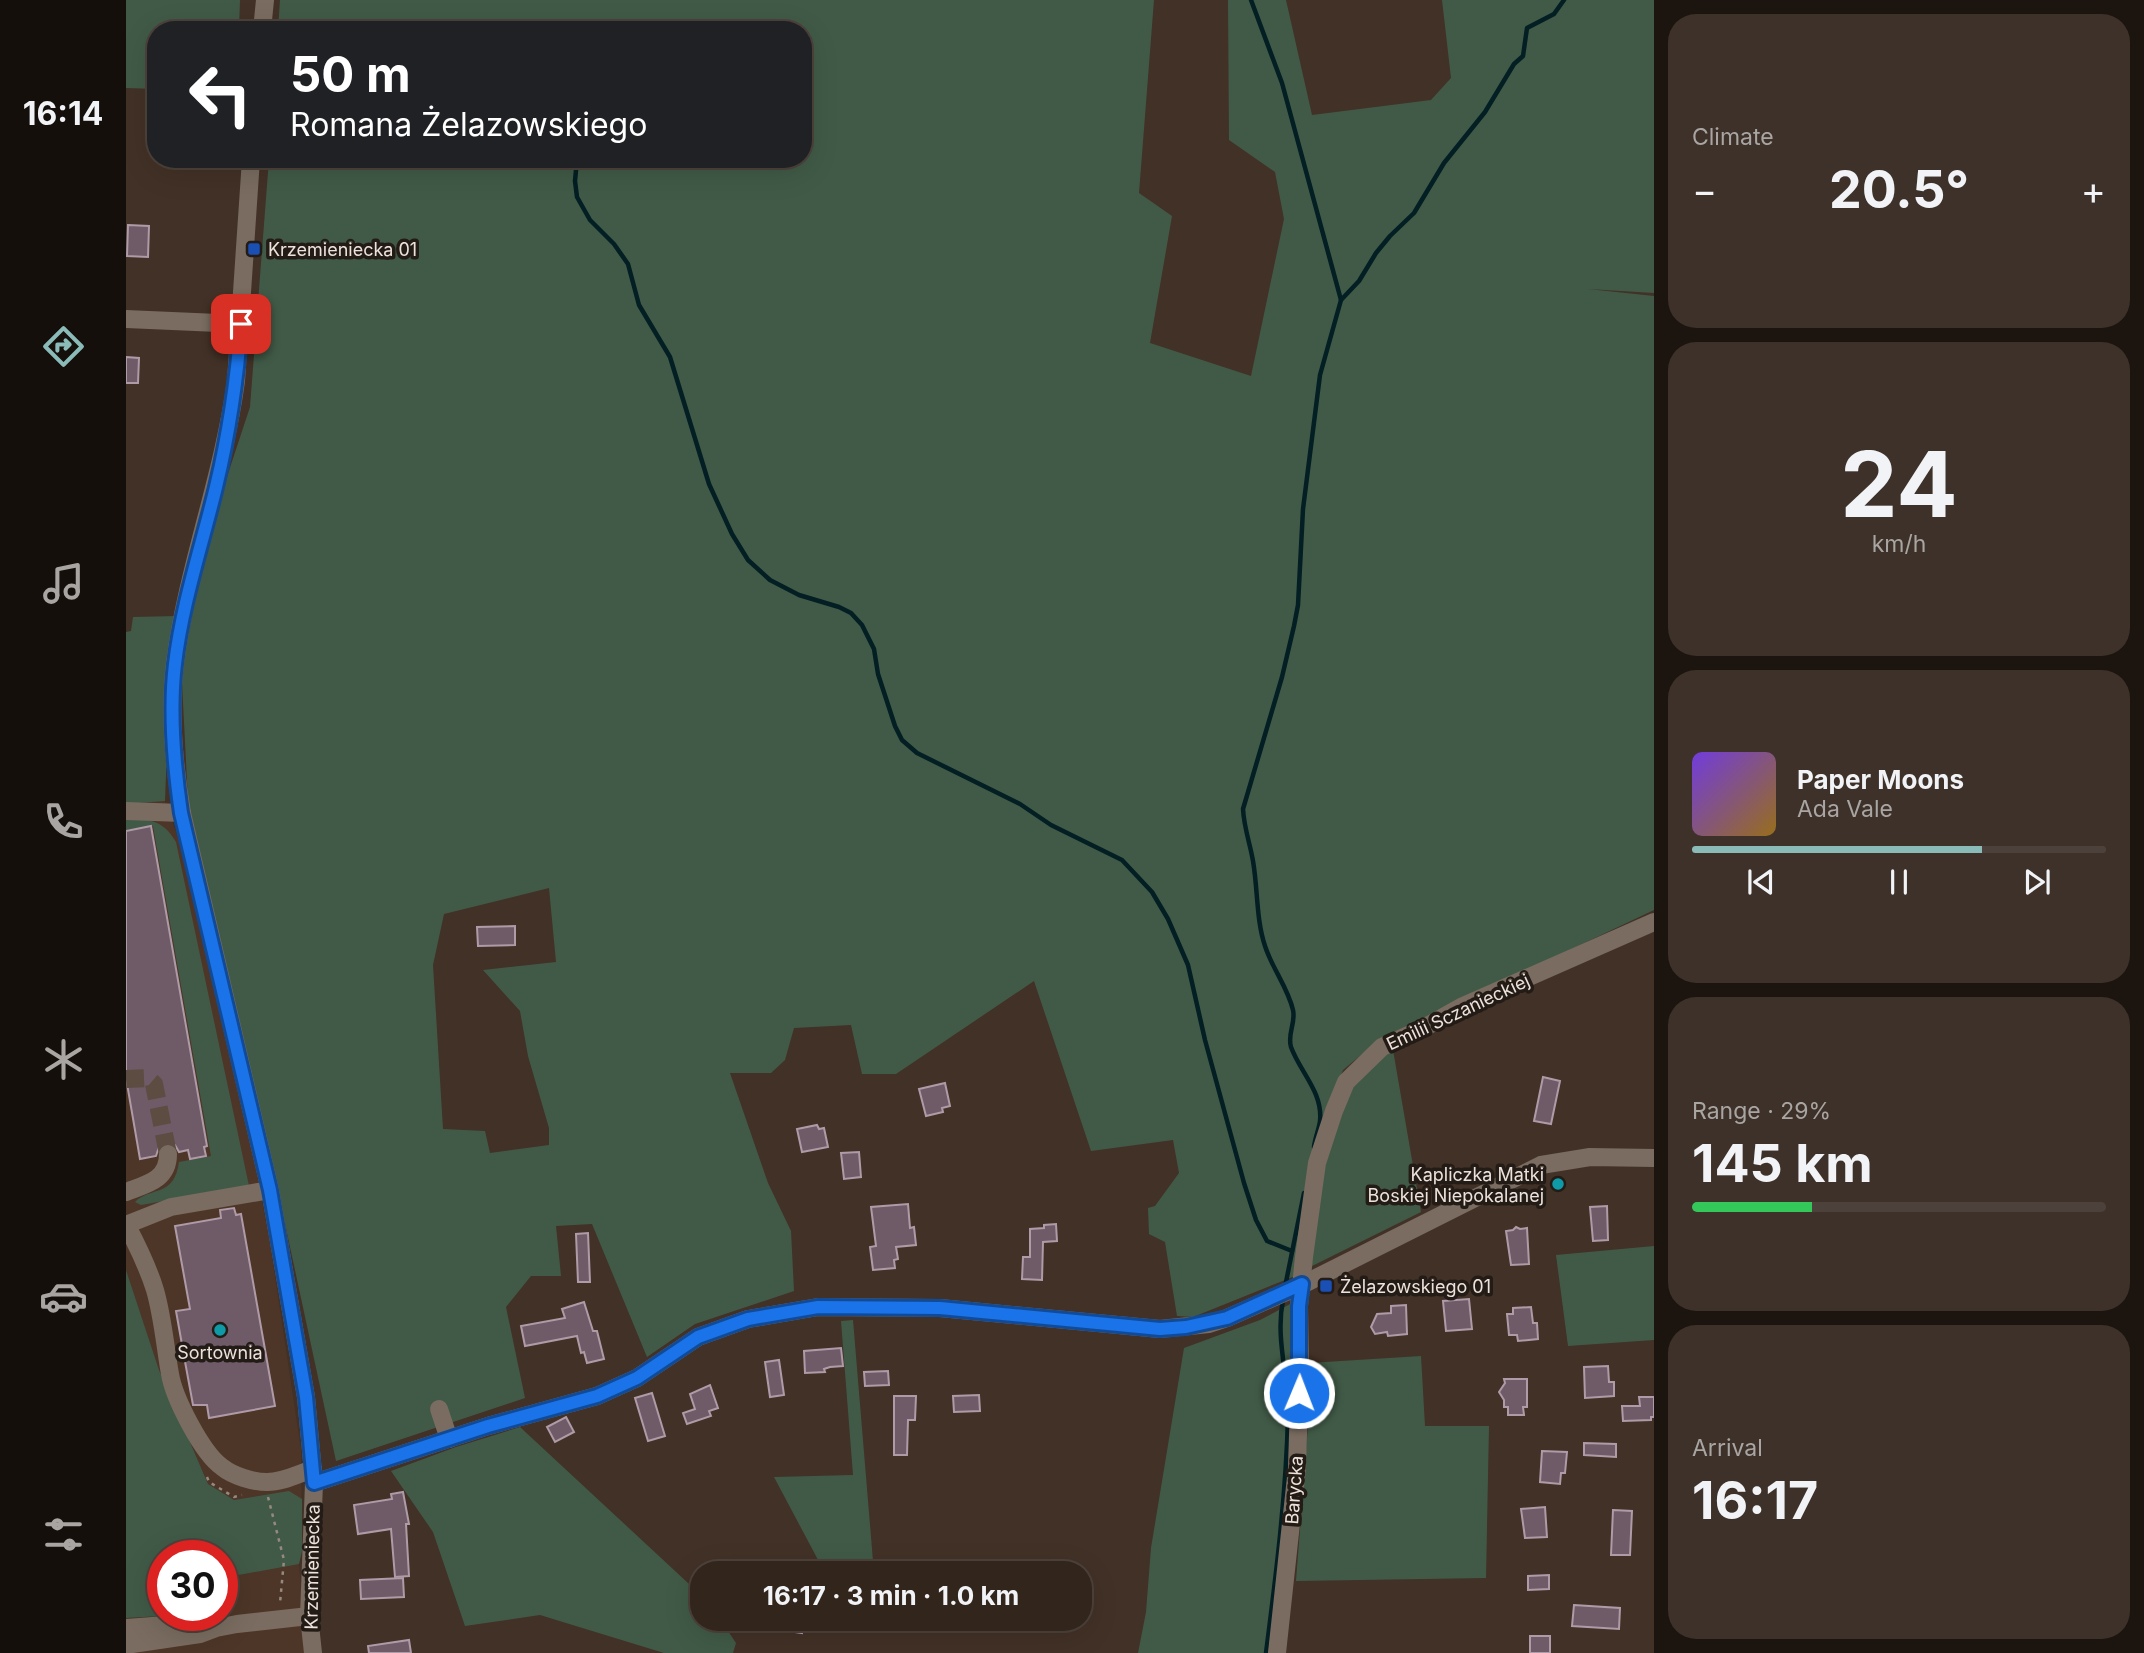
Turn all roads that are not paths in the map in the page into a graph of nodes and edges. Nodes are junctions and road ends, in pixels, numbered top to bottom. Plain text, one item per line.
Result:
1 (265, 0) edge
2 (263, 21) edge
3 (250, 168) edge
4 (126, 319) edge
5 (241, 324) junction
6 (126, 811) edge
7 (181, 813) junction
8 (1654, 922) edge
9 (168, 1154) tunnel mouth
10 (1654, 1158) edge
11 (270, 1190) junction
12 (126, 1192) edge
13 (126, 1226) edge
14 (1298, 1286) junction
15 (439, 1409) dead end
16 (449, 1439) junction
17 (314, 1476) junction
18 (309, 1616) junction
19 (238, 1625) edge
20 (147, 1626) edge
21 (126, 1628) edge
22 (208, 1631) edge
23 (126, 1645) edge
24 (313, 1653) edge
25 (1277, 1653) edge

1 - 2 street
3 - 5 street, Krzemieniecka
4 - 5 street
5 - 7 street, Krzemieniecka
6 - 7 street
7 - 11 street, Krzemieniecka
8 - 14 street, Emilii Sczanieckiej
9 - 12 street
10 - 14 street
11 - 13 street
11 - 17 street, Krzemieniecka
13 - 17 street
14 - 16 street
14 - 25 street, Barycka
15 - 16 street
16 - 17 street
17 - 18 street, Krzemieniecka
18 - 19 street
18 - 24 street, Krzemieniecka
20 - 21 street
22 - 23 street

